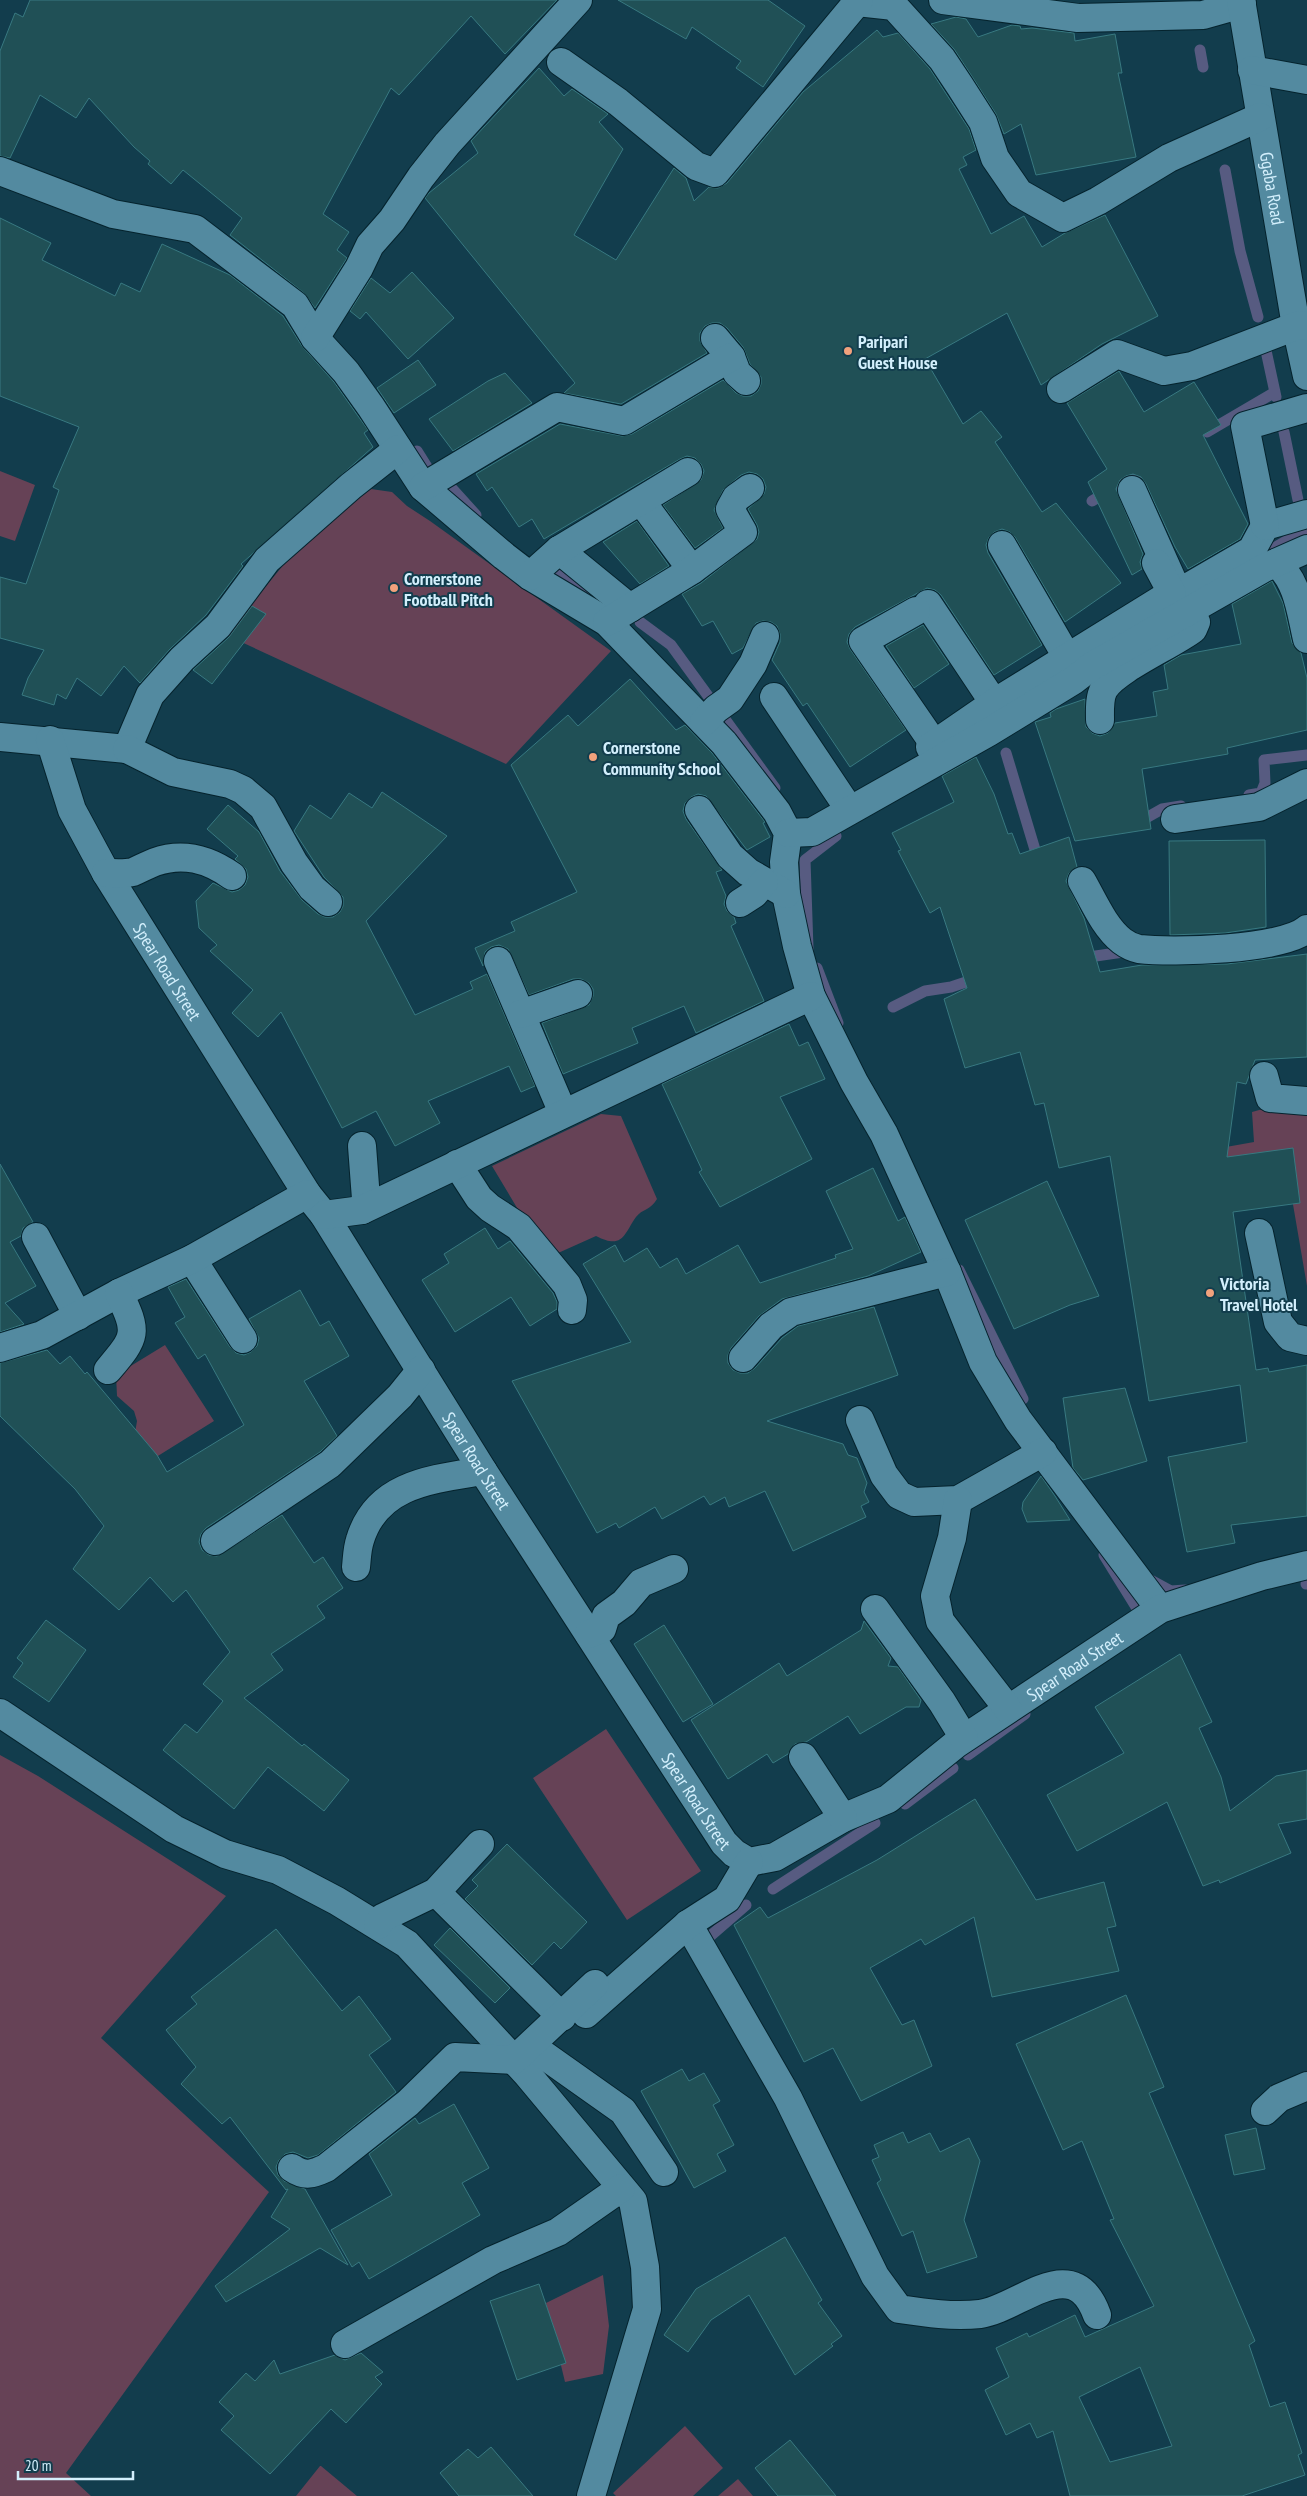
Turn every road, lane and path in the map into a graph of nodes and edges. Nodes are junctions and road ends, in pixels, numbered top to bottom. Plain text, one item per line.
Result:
1 (578, 0) edge
2 (943, 0) edge
3 (858, 1) edge
4 (1241, 2) edge
5 (561, 62) dead end
6 (1252, 70) junction
7 (1307, 80) edge
8 (1260, 117) junction
9 (0, 171) edge
10 (1301, 325) edge
11 (315, 338) junction
12 (1307, 376) edge
13 (746, 381) dead end
14 (1061, 389) dead end
15 (1307, 408) edge
16 (398, 449) junction
17 (688, 472) dead end
18 (423, 487) junction
19 (750, 488) dead end
20 (1132, 490) dead end
21 (641, 501) junction
22 (1307, 514) edge
23 (1265, 526) junction
24 (1002, 546) dead end
25 (1307, 549) edge
26 (559, 550) junction
27 (1156, 563) dead end
28 (1276, 563) junction
29 (692, 570) junction
30 (530, 576) junction
31 (1210, 586) junction
32 (630, 608) junction
33 (1189, 610) junction
34 (607, 622) junction
35 (765, 636) dead end
36 (1307, 639) edge
37 (1070, 669) junction
38 (774, 697) dead end
39 (994, 703) junction
40 (1100, 720) dead end
41 (704, 722) junction
42 (0, 737) edge
43 (50, 740) junction
44 (934, 744) junction
45 (127, 749) junction
46 (1307, 783) edge
47 (843, 800) junction
48 (699, 810) dead end
49 (1175, 819) dead end
50 (800, 832) junction
51 (106, 873) junction
52 (232, 876) dead end
53 (1082, 881) dead end
54 (775, 888) junction
55 (328, 902) dead end
56 (740, 904) dead end
57 (1307, 929) edge
58 (498, 961) dead end
59 (578, 994) dead end
60 (811, 996) junction
61 (521, 1014) junction
62 (1264, 1076) dead end
63 (1307, 1101) edge
64 (563, 1113) junction
65 (362, 1146) dead end
66 (457, 1164) junction
67 (307, 1194) junction
68 (362, 1210) junction
69 (324, 1215) junction
70 (1260, 1233) dead end
71 (36, 1237) dead end
72 (192, 1259) junction
73 (947, 1272) junction
74 (119, 1293) junction
75 (572, 1310) dead end
76 (78, 1316) junction
77 (243, 1339) dead end
78 (1307, 1341) edge
79 (0, 1348) edge
80 (743, 1358) dead end
81 (108, 1370) dead end
82 (421, 1370) junction
83 (860, 1420) dead end
84 (1042, 1452) junction
85 (483, 1471) junction
86 (958, 1500) junction
87 (215, 1541) dead end
88 (1307, 1565) edge
89 (356, 1567) dead end
90 (674, 1569) dead end
91 (875, 1608) dead end
92 (1160, 1610) junction
93 (589, 1634) junction
94 (1008, 1709) junction
95 (0, 1713) edge
96 (964, 1738) junction
97 (803, 1757) dead end
98 (843, 1818) junction
99 (480, 1844) dead end
100 (748, 1862) junction
101 (436, 1892) junction
102 (688, 1924) junction
103 (378, 1925) junction
104 (595, 1984) dead end
105 (562, 2016) junction
106 (528, 2063) junction
107 (1307, 2086) edge
108 (1265, 2111) dead end
109 (292, 2168) dead end
110 (664, 2172) dead end
111 (621, 2188) junction
112 (1097, 2315) dead end
113 (344, 2344) dead end
114 (591, 2496) edge

1 - 11 street
2 - 4 street
3 - 5 street
3 - 8 street
4 - 6 street, Ggaba Road
6 - 7 street
6 - 8 street, Ggaba Road
8 - 10 street, Ggaba Road
9 - 11 street
10 - 12 street, Ggaba Road
10 - 14 street
11 - 16 street
13 - 18 street
15 - 23 street
16 - 18 street
16 - 45 street
17 - 21 street
18 - 30 street
19 - 29 street
20 - 31 street
21 - 26 street
21 - 29 street
22 - 23 street
23 - 31 street
24 - 37 street
25 - 28 street
26 - 30 street
26 - 32 street
27 - 37 street
28 - 31 street
28 - 36 street
29 - 32 street
30 - 34 street
31 - 33 street
32 - 34 street
33 - 37 street
33 - 40 street
34 - 41 street
35 - 41 street
37 - 39 street
37 - 50 street
38 - 47 street
39 - 44 street
39 - 44 street
41 - 50 street
42 - 43 street
43 - 45 street
43 - 51 street, Spear Road Street
44 - 47 street
45 - 55 street
46 - 49 street
47 - 50 street
48 - 54 street
50 - 54 street
51 - 52 street
51 - 67 street, Spear Road Street
53 - 57 street
54 - 56 street
54 - 60 street
58 - 61 street
59 - 61 street
60 - 64 street
60 - 73 street
61 - 64 street
62 - 63 street
64 - 66 street
65 - 68 street
66 - 68 street
66 - 75 street
67 - 69 street, Spear Road Street
67 - 72 street
68 - 69 street
69 - 82 street, Spear Road Street
70 - 78 street
71 - 76 street
72 - 74 street
72 - 77 street
73 - 80 street
73 - 84 street
74 - 76 street
74 - 81 street
76 - 79 street
82 - 85 street, Spear Road Street
82 - 87 street
83 - 86 street
84 - 86 street
84 - 92 street
85 - 89 street
85 - 93 street, Spear Road Street
86 - 94 street
88 - 92 street, Spear Road Street
90 - 93 street
91 - 96 street
92 - 94 street, Spear Road Street
93 - 100 street, Spear Road Street
94 - 96 street, Spear Road Street
95 - 103 street
96 - 98 street, Spear Road Street
97 - 98 street
98 - 100 street, Spear Road Street
99 - 101 street
100 - 102 street
101 - 103 street
101 - 105 street
102 - 106 street
102 - 112 street
103 - 106 street
104 - 105 street
105 - 106 street
106 - 109 street
106 - 110 street
106 - 111 street
107 - 108 street
111 - 113 street
111 - 114 street

